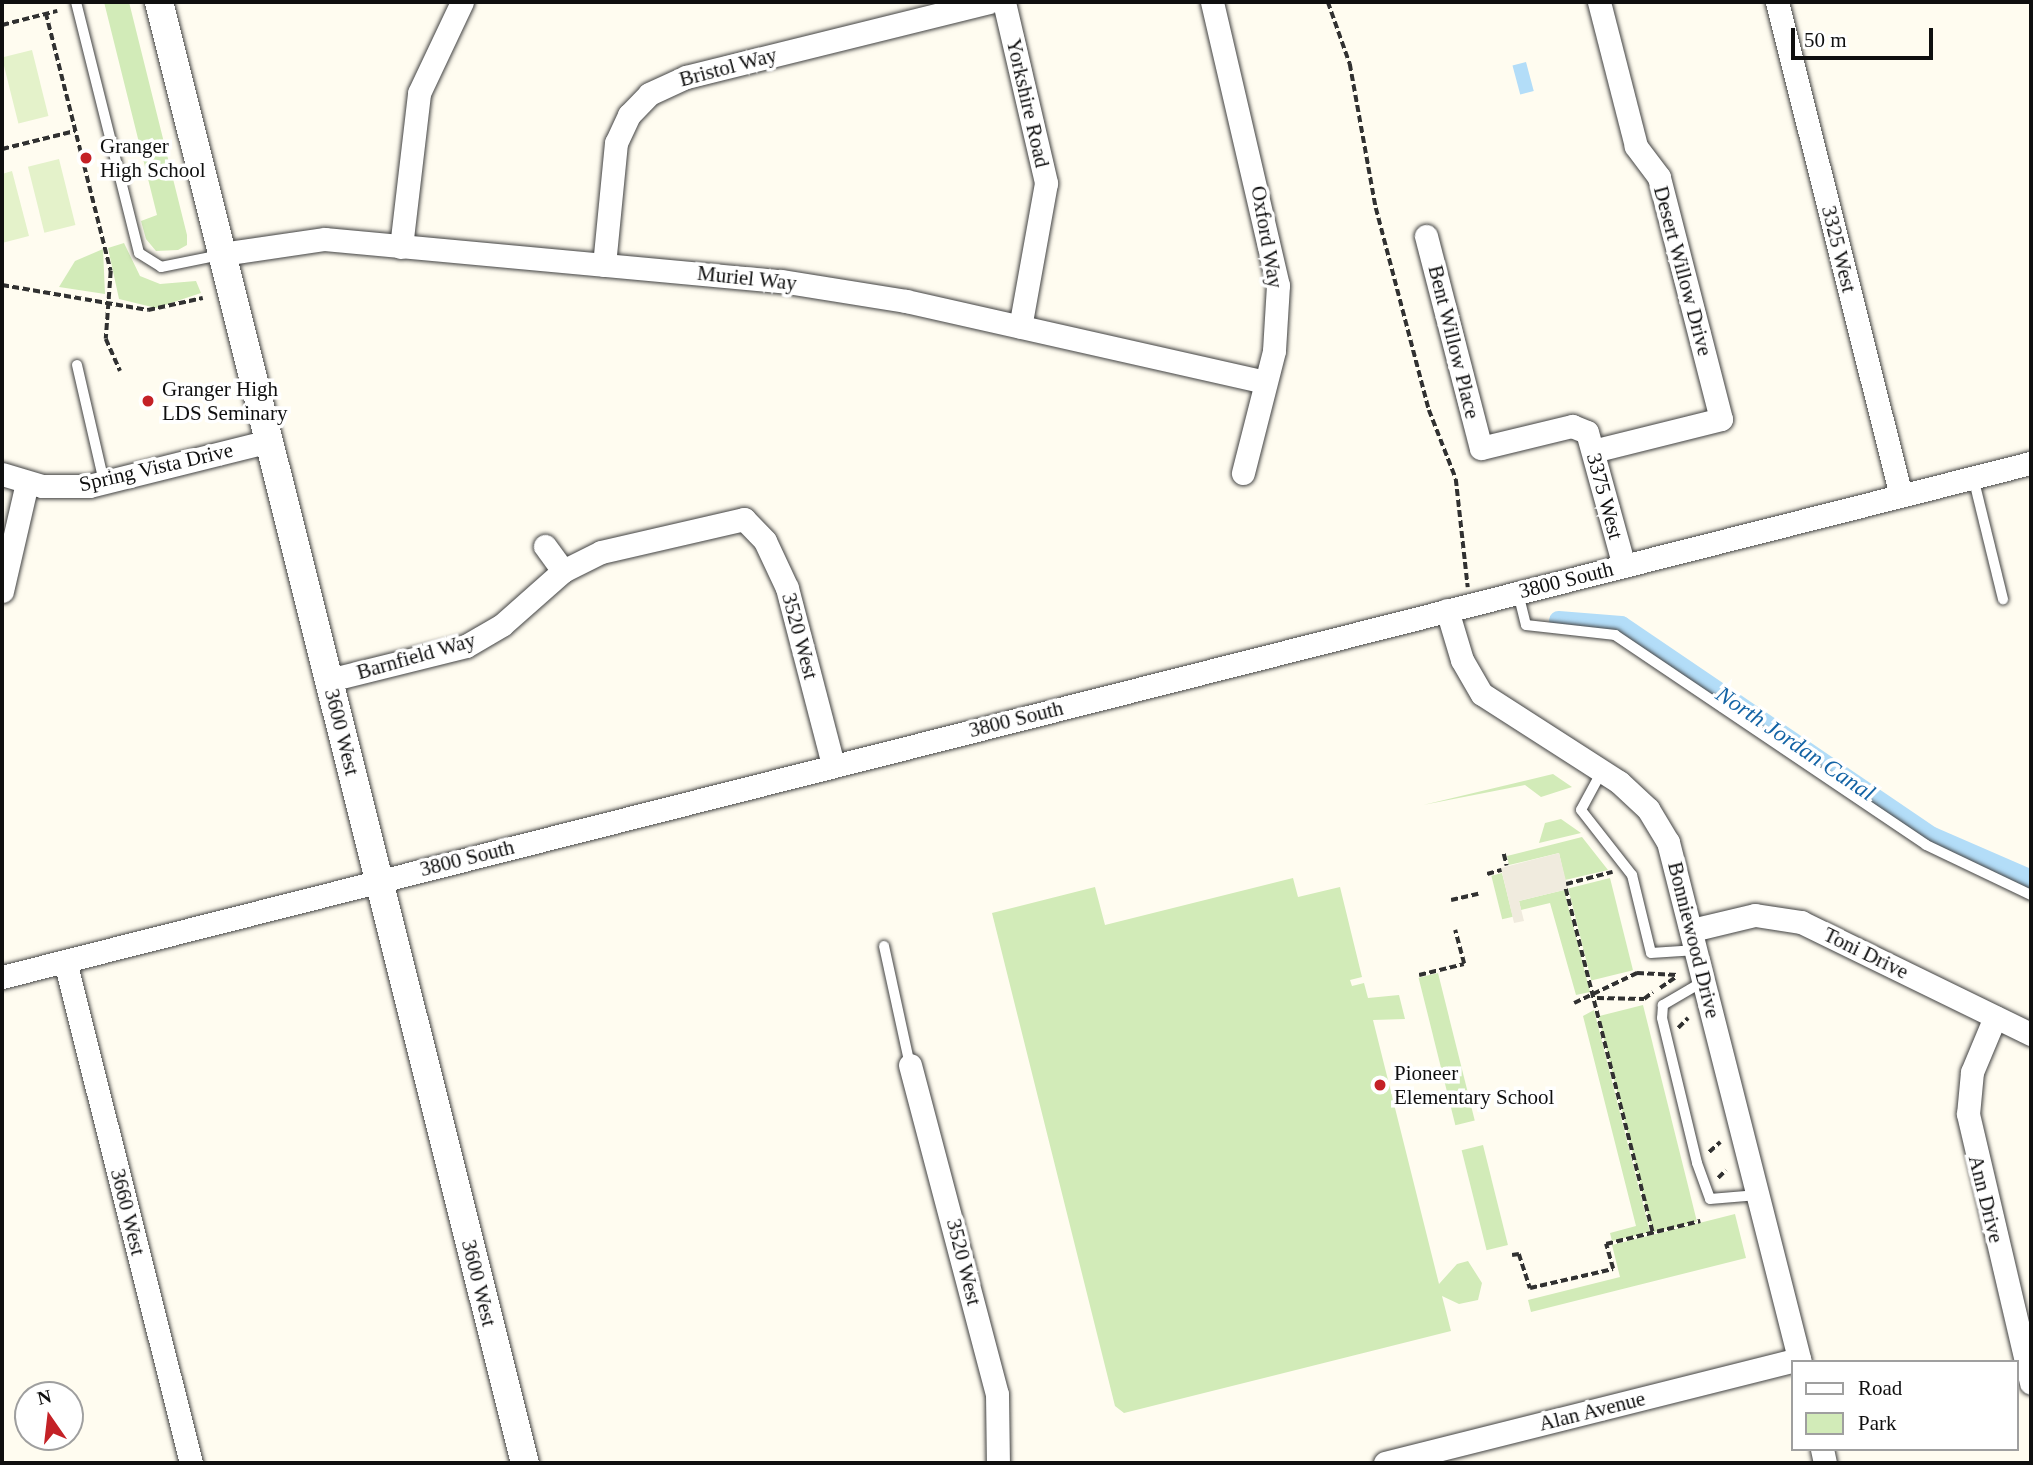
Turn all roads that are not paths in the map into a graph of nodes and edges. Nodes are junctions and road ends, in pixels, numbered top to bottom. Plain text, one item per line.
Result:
1 (76, 2) edge
2 (159, 2) edge
3 (462, 2) edge
4 (988, 2) edge
5 (1004, 2) edge
6 (1212, 2) edge
7 (1599, 2) edge
8 (1777, 2) edge
9 (1426, 236) dead end
10 (401, 247) junction
11 (222, 254) junction
12 (604, 265) junction
13 (1020, 327) junction
14 (77, 365) dead end
15 (1264, 382) junction
16 (1583, 429) joint
17 (269, 441) junction
18 (1593, 450) junction
19 (2031, 463) edge
20 (1243, 473) dead end
21 (2, 474) edge
22 (1973, 478) junction
23 (104, 482) junction
24 (27, 483) junction
25 (1901, 496) junction
26 (744, 519) joint
27 (545, 546) dead end
28 (1624, 566) junction
29 (563, 571) junction
30 (2, 590) edge
31 (1518, 593) junction
32 (2003, 599) dead end
33 (1447, 610) junction
34 (329, 680) junction
35 (833, 765) junction
36 (1602, 771) junction
37 (379, 880) junction
38 (2031, 895) edge
39 (1694, 940) junction
40 (884, 946) dead end
41 (65, 961) junction
42 (2, 977) edge
43 (1705, 981) junction
44 (1995, 1017) junction
45 (2031, 1034) edge
46 (910, 1065) joint
47 (1758, 1195) junction
48 (1800, 1360) edge
49 (1792, 1362) edge
50 (2031, 1383) edge
51 (191, 1463) edge
52 (525, 1463) edge
53 (998, 1463) edge
54 (1385, 1463) edge

1 - 11 lane
2 - 11 street, 3600 West
3 - 10 street
4 - 12 street, Bristol Way
5 - 13 street, Yorkshire Road
6 - 15 street, Oxford Way
7 - 18 street, Desert Willow Drive
8 - 25 street, 3325 West
9 - 16 street, Bent Willow Place
10 - 11 street, Muriel Way
10 - 12 street, Muriel Way
11 - 17 street, 3600 West
12 - 13 street, Muriel Way
13 - 15 street, Muriel Way
14 - 23 lane
15 - 20 street, Oxford Way
16 - 18 street, 3375 West
17 - 23 street, Spring Vista Drive
17 - 34 street, 3600 West
18 - 28 street, 3375 West
19 - 22 street, 3800 South
21 - 24 street, Spring Vista Drive
22 - 25 street, 3800 South
22 - 32 lane
23 - 24 street, Spring Vista Drive
24 - 30 street
25 - 28 street, 3800 South
26 - 29 street, Barnfield Way
26 - 35 street, 3520 West
27 - 29 street
28 - 31 street, 3800 South
29 - 34 street, Barnfield Way
31 - 33 street, 3800 South
31 - 38 lane
33 - 35 street, 3800 South
33 - 36 street, Bonniewood Drive
34 - 37 street, 3600 West
35 - 37 street, 3800 South
36 - 39 street, Bonniewood Drive
36 - 39 lane
37 - 41 street, 3800 South
37 - 52 street, 3600 West
39 - 43 street, Bonniewood Drive
39 - 44 street, Toni Drive
40 - 46 lane
41 - 42 street, 3800 South
41 - 51 street, 3660 West
43 - 47 street, Bonniewood Drive
43 - 47 lane
44 - 45 street, Toni Drive
44 - 50 street, Ann Drive
46 - 53 street, 3520 West
47 - 48 street, Bonniewood Drive
49 - 54 street, Alan Avenue

